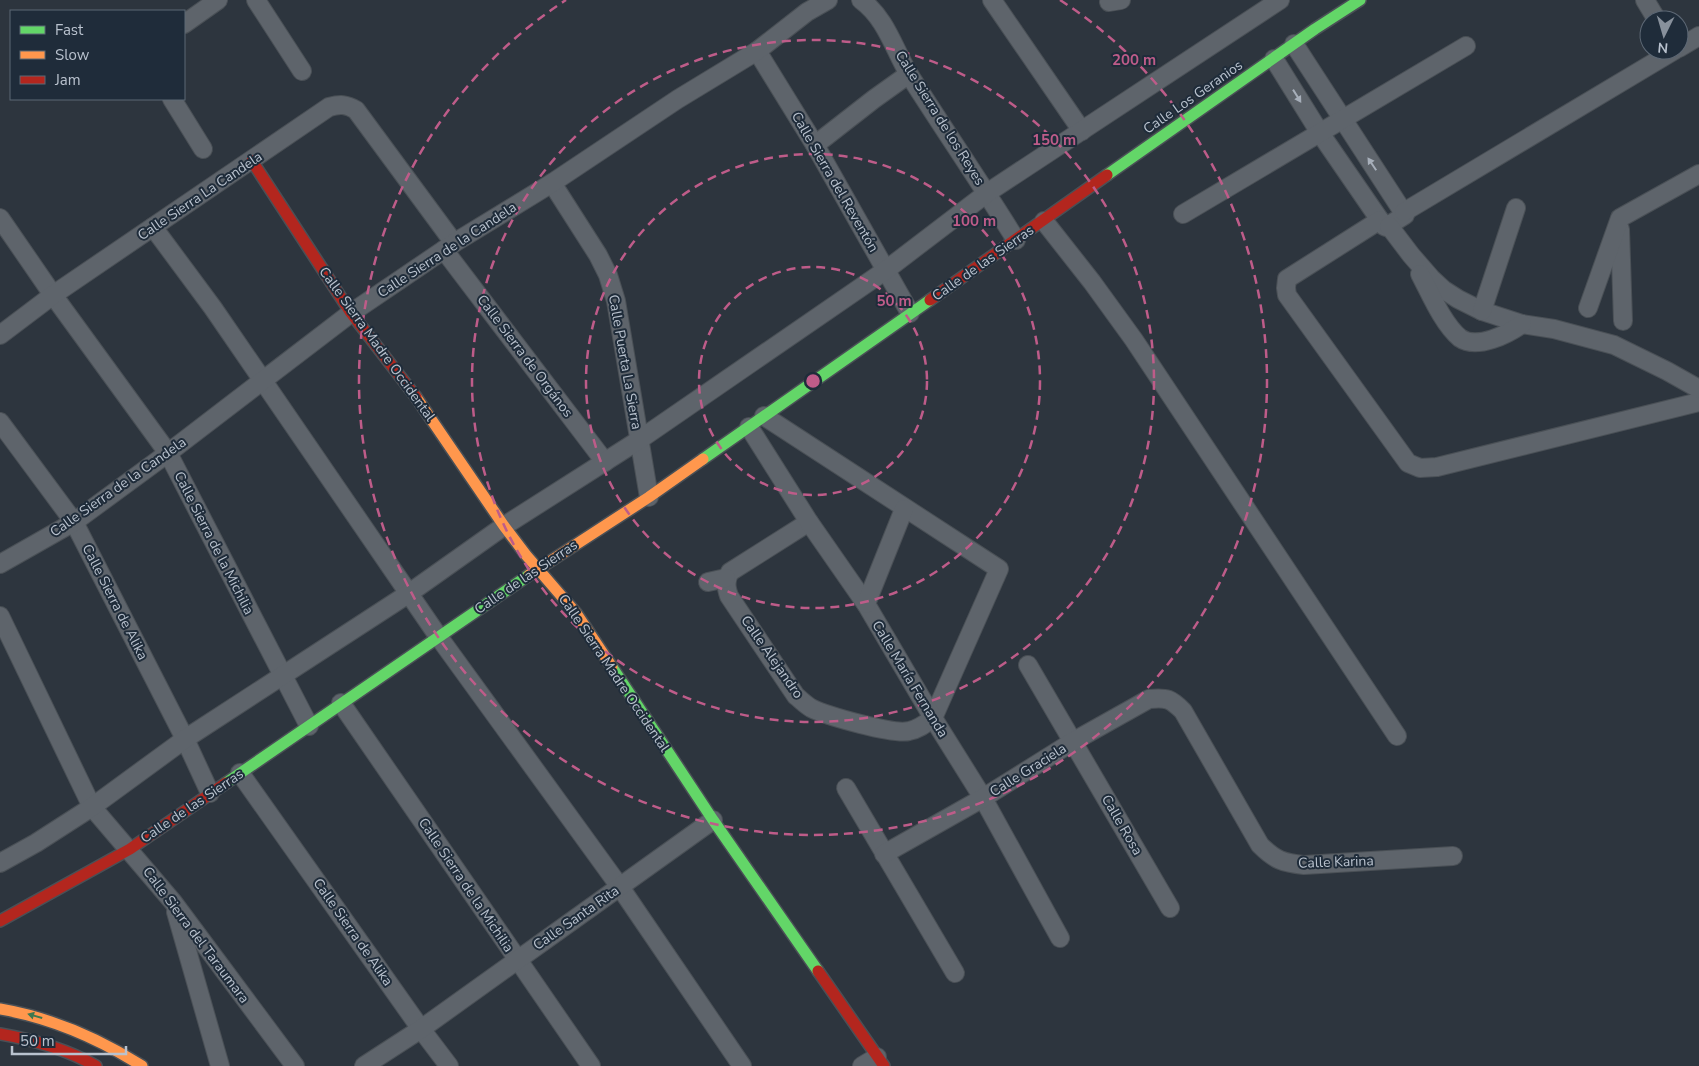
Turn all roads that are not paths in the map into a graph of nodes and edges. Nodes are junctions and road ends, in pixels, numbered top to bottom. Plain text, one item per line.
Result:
1 (218, 0) edge
2 (256, 0) edge
3 (828, 0) edge
4 (861, 0) edge
5 (992, 0) edge
6 (1280, 0) edge
7 (1360, 0) edge
8 (185, 23) edge
9 (1294, 44) junction
10 (1466, 46) dead end
11 (757, 51) junction
12 (1274, 58) junction
13 (1658, 60) edge
14 (302, 71) dead end
15 (909, 74) junction
16 (173, 100) edge
17 (348, 105) joint
18 (1342, 120) junction
19 (1082, 131) junction
20 (1320, 133) junction
21 (815, 145) junction
22 (203, 149) dead end
23 (252, 161) junction
24 (1699, 174) edge
25 (552, 183) junction
26 (988, 193) junction
27 (1516, 208) dead end
28 (1404, 212) junction
29 (1183, 214) dead end
30 (0, 218) edge
31 (1620, 218) junction
32 (1044, 221) junction
33 (1384, 223) junction
34 (154, 227) junction
35 (1016, 240) junction
36 (449, 246) junction
37 (1411, 255) junction
38 (886, 270) junction
39 (53, 295) junction
40 (1588, 308) dead end
41 (1482, 311) junction
42 (351, 313) junction
43 (910, 313) junction
44 (1623, 321) dead end
45 (1522, 324) junction
46 (0, 335) edge
47 (263, 380) junction
48 (1699, 389) edge
49 (1699, 402) edge
50 (764, 416) junction
51 (0, 422) edge
52 (749, 426) junction
53 (639, 440) junction
54 (168, 453) junction
55 (605, 462) junction
56 (649, 497) junction
57 (904, 509) junction
58 (74, 522) junction
59 (809, 522) junction
60 (504, 526) junction
61 (0, 564) edge
62 (538, 569) junction
63 (726, 578) junction
64 (708, 582) dead end
65 (408, 594) junction
66 (866, 604) junction
67 (0, 616) edge
68 (438, 636) junction
69 (1028, 665) dead end
70 (283, 677) junction
71 (341, 704) junction
72 (1183, 711) joint
73 (932, 718) junction
74 (309, 726) junction
75 (1397, 736) dead end
76 (185, 740) junction
77 (1074, 741) junction
78 (240, 773) junction
79 (846, 788) dead end
80 (210, 793) junction
81 (982, 798) junction
82 (92, 807) junction
83 (713, 820) junction
84 (130, 849) junction
85 (884, 854) junction
86 (1453, 856) dead end
87 (0, 863) edge
88 (620, 887) junction
89 (173, 902) junction
90 (1170, 908) dead end
91 (0, 921) edge
92 (1060, 938) dead end
93 (518, 960) junction
94 (955, 972) dead end
95 (0, 1009) edge
96 (421, 1029) junction
97 (0, 1034) edge
98 (881, 1061) edge
99 (96, 1066) edge
100 (142, 1066) edge
101 (220, 1066) edge
102 (295, 1066) edge
103 (364, 1066) edge
104 (449, 1066) edge
105 (591, 1066) edge
106 (742, 1066) edge
107 (862, 1066) edge

1 - 8 street
2 - 14 street
3 - 11 street, Calle Sierra de la Candela
4 - 15 street, Calle Sierra de los Reyes
5 - 19 street
6 - 19 street
7 - 9 street, Calle Los Geranios
9 - 12 street, Calle Los Geranios
9 - 18 street
10 - 18 street
11 - 21 street, Calle Sierra del Reventón
11 - 25 street, Calle Sierra de la Candela
12 -> 20 street
12 - 32 street, Calle Los Geranios
13 - 28 street
15 - 21 street
15 - 26 street, Calle Sierra de los Reyes
16 - 22 street
17 - 23 street, Calle Sierra La Candela
17 - 36 street, Calle Sierra de Orgános
18 - 20 street
28 -> 18 street
19 - 26 street
20 - 29 street
20 - 33 street
21 - 38 street, Calle Sierra del Reventón
23 - 34 street, Calle Sierra La Candela
23 - 42 street, Calle Sierra Madre Occidental
24 - 31 street
25 - 36 street, Calle Sierra de la Candela
25 - 53 street, Calle Puerta La Sierra
26 - 35 street, Calle Sierra de los Reyes
26 - 38 street
27 - 41 street
28 - 33 street
30 - 39 street, Calle Sierra de la Michilia
31 - 40 street
31 - 44 street
32 - 35 street, Calle de las Sierras
32 - 75 street
33 - 37 street
33 - 49 street
34 - 39 street, Calle Sierra La Candela
34 - 47 street
35 - 43 street, Calle de las Sierras
36 - 42 street, Calle Sierra de la Candela
36 - 55 street, Calle Sierra de Orgános
37 - 41 street
37 - 45 street
38 - 43 street, Calle Sierra del Reventón
38 - 53 street
39 - 46 street, Calle Sierra La Candela
39 - 54 street, Calle Sierra de la Michilia
41 - 45 street
42 - 47 street, Calle Sierra de la Candela
42 - 60 street, Calle Sierra Madre Occidental
43 - 50 street, Calle de las Sierras
45 - 48 street
47 - 54 street, Calle Sierra de la Candela
47 - 65 street
50 - 52 street, Calle de las Sierras
50 - 57 street
51 - 58 street, Calle Sierra de Alika
52 - 56 street, Calle de las Sierras
52 - 59 street, Calle María Fernanda
53 - 55 street
53 - 56 street, Calle Puerta La Sierra
54 - 58 street, Calle Sierra de la Candela
54 - 70 street, Calle Sierra de la Michilia
55 - 60 street
56 - 62 street, Calle de las Sierras
57 - 66 street
57 - 73 street
58 - 61 street, Calle Sierra de la Candela
58 - 76 street, Calle Sierra de Alika
59 - 63 street
59 - 66 street, Calle María Fernanda
60 - 62 street, Calle Sierra Madre Occidental
60 - 65 street
62 - 68 street, Calle de las Sierras
62 - 83 street, Calle Sierra Madre Occidental
63 - 64 street
63 - 73 street, Calle Alejandro
65 - 68 street
65 - 70 street
66 - 73 street, Calle María Fernanda
67 - 82 street, Calle Sierra del Taraumara
68 - 71 street, Calle de las Sierras
68 - 88 street
69 - 77 street, Calle Rosa
70 - 74 street, Calle Sierra de la Michilia
70 - 76 street
71 - 74 street, Calle de las Sierras
71 - 93 street, Calle Sierra de la Michilia
72 - 77 street, Calle Graciela
72 - 86 street, Calle Karina
73 - 81 street, Calle María Fernanda
74 - 78 street, Calle de las Sierras
76 - 80 street, Calle Sierra de Alika
76 - 82 street
77 - 81 street, Calle Graciela
77 - 90 street, Calle Rosa
78 - 80 street, Calle de las Sierras
78 - 96 street, Calle Sierra de Alika
79 - 85 street
80 - 84 street, Calle de las Sierras
81 - 85 street, Calle Graciela
81 - 92 street, Calle María Fernanda
82 - 84 street, Calle Sierra del Taraumara
82 - 87 street
83 - 88 street, Calle Santa Rita
83 - 98 street, Calle Sierra Madre Occidental
84 - 89 street, Calle Sierra del Taraumara
84 - 91 street, Calle de las Sierras
85 - 94 street
88 - 93 street, Calle Santa Rita
88 - 106 street
89 - 101 street
89 - 102 street, Calle Sierra del Taraumara
93 - 96 street, Calle Santa Rita
93 - 105 street, Calle Sierra de la Michilia
100 -> 95 street
96 - 103 street, Calle Santa Rita
96 - 104 street, Calle Sierra de Alika
97 - 99 street
98 - 107 street

